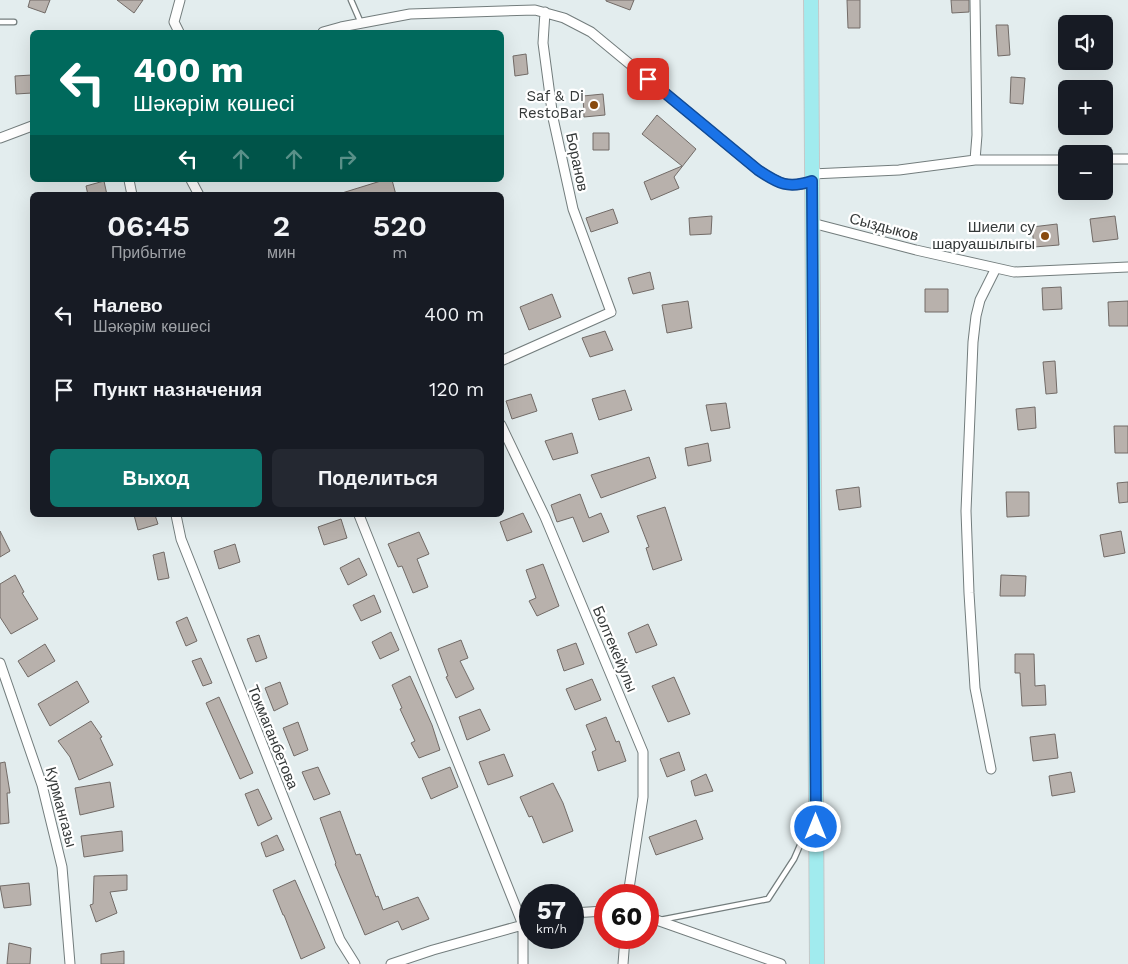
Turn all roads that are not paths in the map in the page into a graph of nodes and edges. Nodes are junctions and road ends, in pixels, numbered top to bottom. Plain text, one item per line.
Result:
1 (180, 0) edge
2 (351, 0) edge
3 (811, 0) edge
4 (975, 0) edge
5 (534, 5) edge
6 (545, 12) junction
7 (0, 22) edge
8 (14, 22) dead end
9 (361, 23) junction
10 (179, 30) edge
11 (331, 30) edge
12 (30, 127) edge
13 (0, 138) edge
14 (1128, 159) edge
15 (975, 160) junction
16 (1058, 160) edge
17 (1113, 160) edge
18 (812, 178) junction
19 (812, 223) junction
20 (996, 268) junction
21 (1128, 268) edge
22 (504, 360) edge
23 (504, 432) edge
24 (176, 517) edge
25 (359, 517) edge
26 (0, 663) edge
27 (991, 769) dead end
28 (816, 807) junction
29 (630, 884) edge
30 (519, 907) edge
31 (659, 920) edge
32 (659, 920) edge
33 (519, 926) edge
34 (525, 949) edge
35 (624, 949) edge
36 (70, 964) edge
37 (355, 964) edge
38 (391, 964) edge
39 (524, 964) edge
40 (623, 964) edge
41 (781, 964) edge
42 (817, 964) edge

1 - 10 street
2 - 9 lane
3 - 18 main road
4 - 15 street
5 - 6 street
5 - 9 street
6 - 18 street
6 - 22 street, Боранов
7 - 8 lane
9 - 11 street
12 - 13 street
14 - 17 street
15 - 16 street
15 - 18 street
18 - 19 main road
19 - 20 street, Сыздыков
19 - 28 main road
20 - 21 street, Сыздыков
20 - 27 street
23 - 29 street, Болтекейулы
24 - 37 street, Токмаганбетова
25 - 30 street
26 - 36 street, Курмангазы
28 - 31 lane
28 - 42 main road
32 - 41 street
33 - 38 street
34 - 39 street
35 - 40 street

